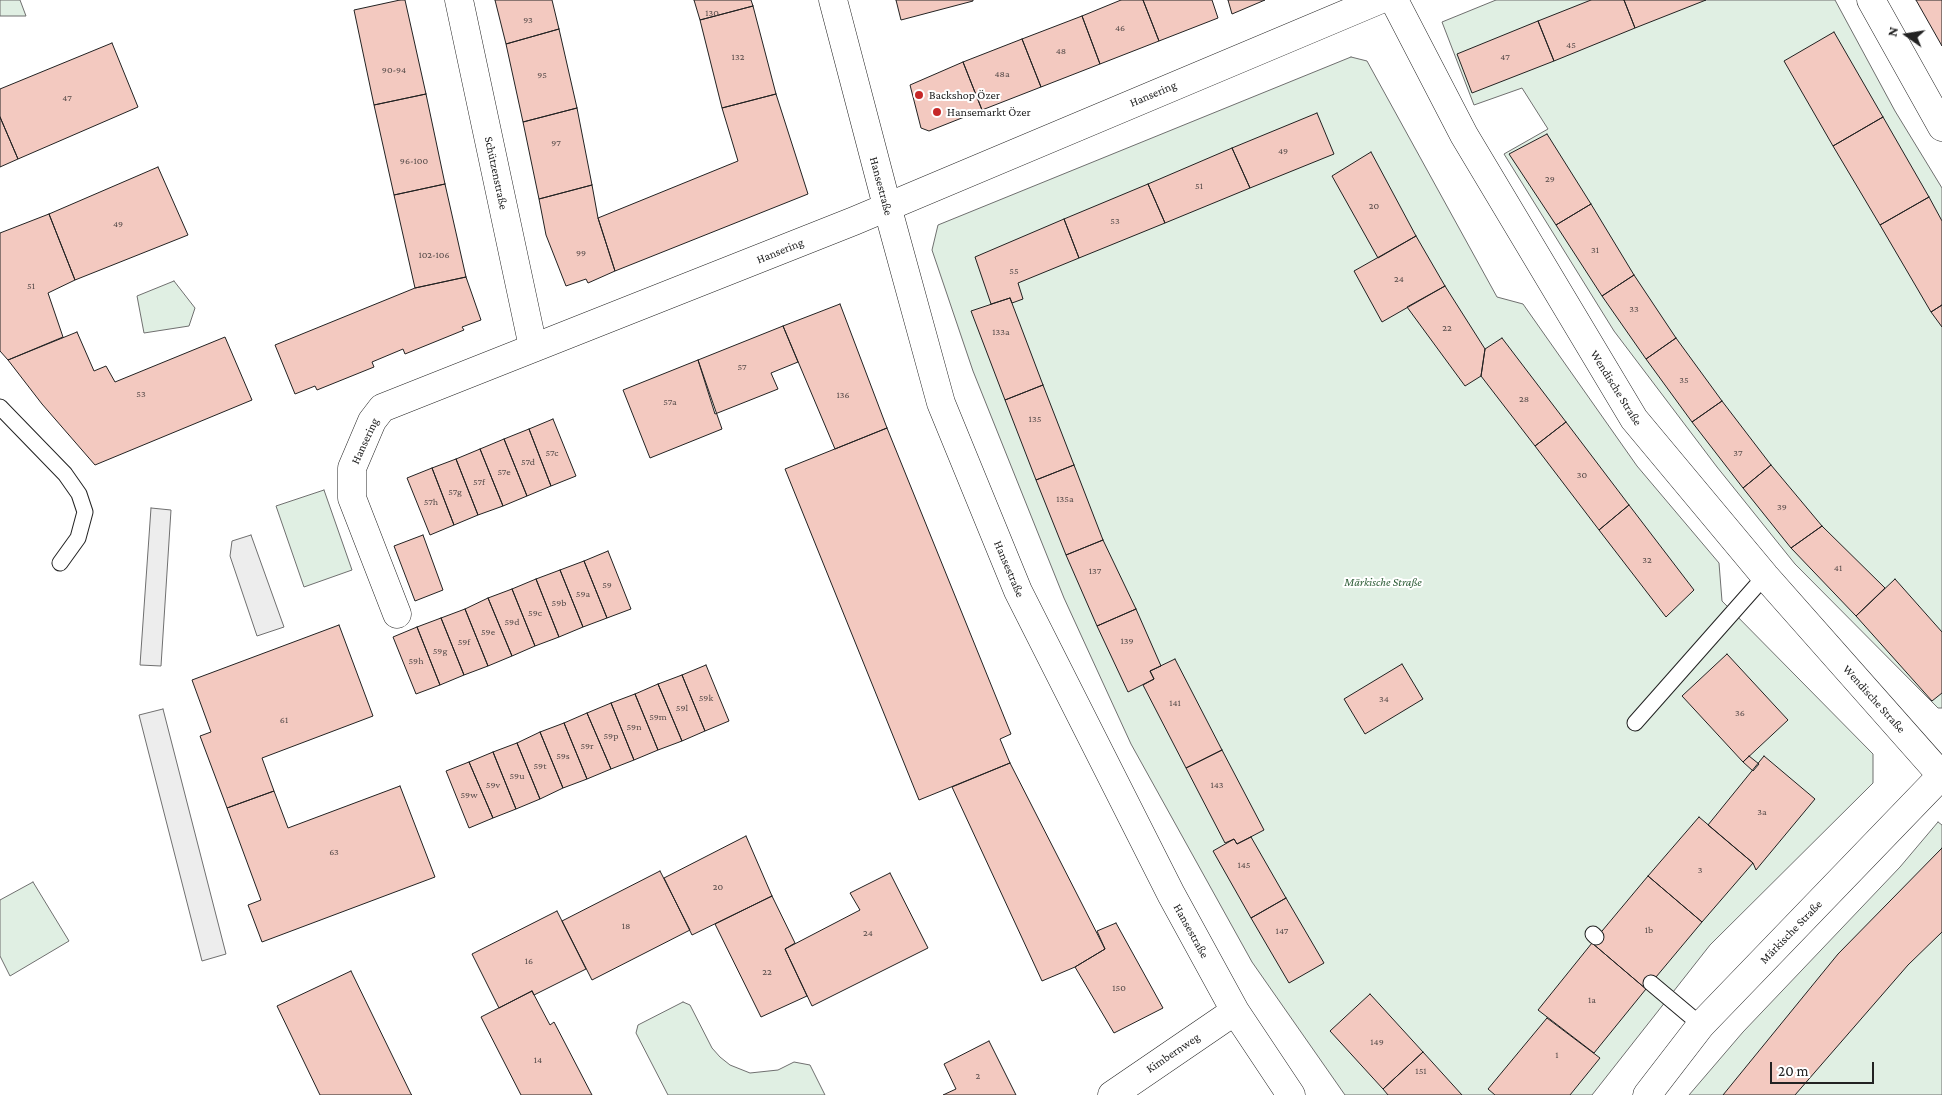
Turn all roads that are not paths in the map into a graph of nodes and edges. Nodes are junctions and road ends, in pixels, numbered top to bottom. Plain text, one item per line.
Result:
1 (460, 0) edge
2 (833, 0) edge
3 (1379, 0) edge
4 (1394, 0) edge
5 (1871, 0) edge
6 (1942, 127) edge
7 (886, 206) junction
8 (533, 347) junction
9 (0, 407) edge
10 (60, 563) dead end
11 (1765, 576) junction
12 (397, 614) dead end
13 (1635, 723) dead end
14 (1942, 775) edge
15 (1651, 983) dead end
16 (1235, 1011) junction
17 (1701, 1025) junction
18 (1112, 1095) edge
19 (1291, 1095) edge
20 (1647, 1095) edge

1 - 8 street, Schützenstraße
2 - 7 street, Hansestraße
3 - 7 street, Hansering
4 - 11 street, Wendische Straße
5 - 6 street
7 - 8 street, Hansering
7 - 16 street, Hansestraße
8 - 12 street, Hansering
9 - 10 lane
11 - 13 lane
11 - 14 street, Wendische Straße
14 - 17 street, Märkische Straße
15 - 17 lane
16 - 18 street, Kimbernweg
16 - 19 street, Hansestraße
17 - 20 street, Märkische Straße

